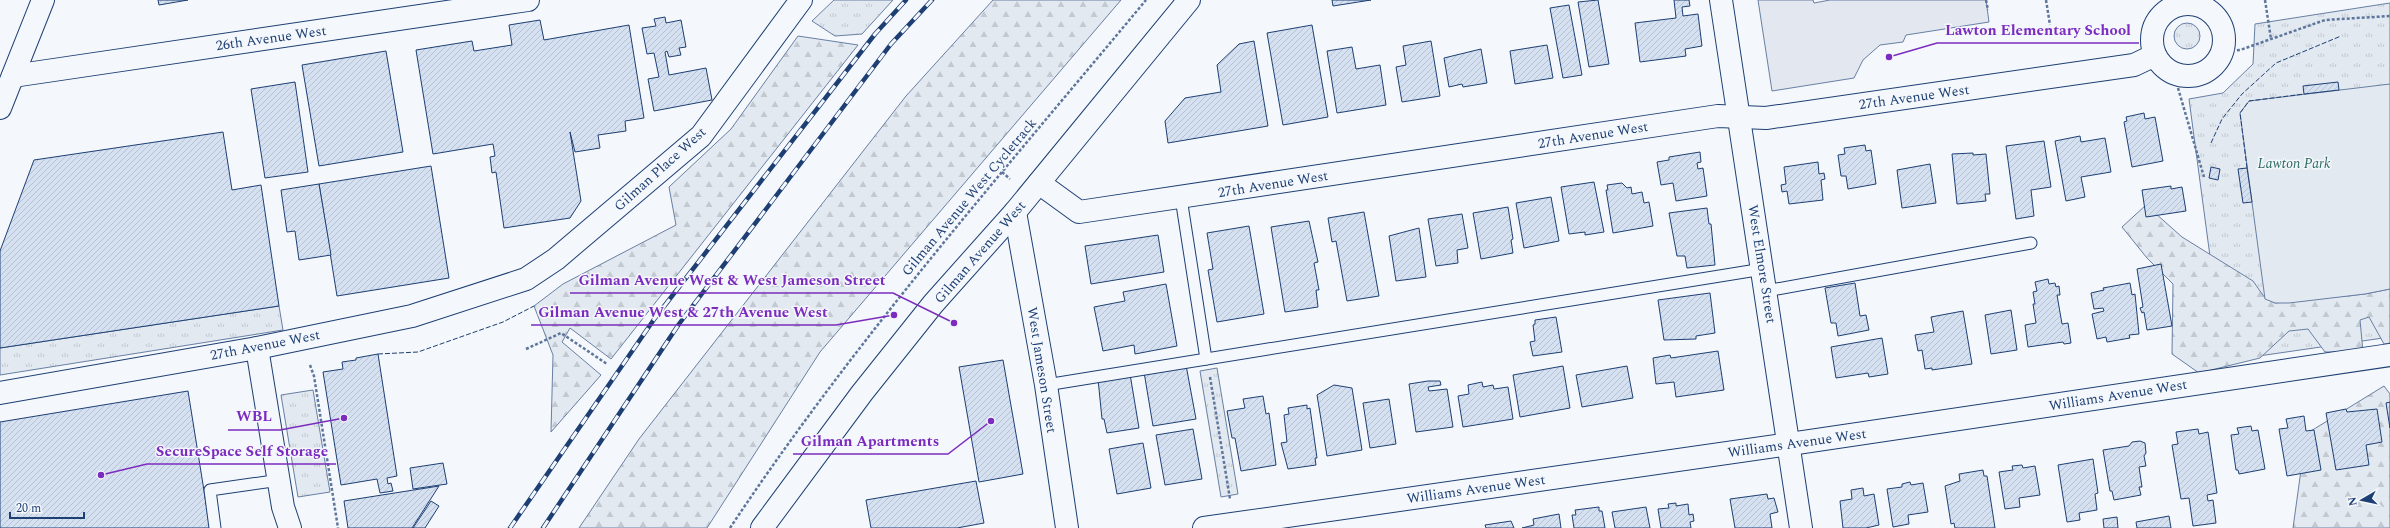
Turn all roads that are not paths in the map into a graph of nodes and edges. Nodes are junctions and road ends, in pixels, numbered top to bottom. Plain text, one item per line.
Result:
1 (43, 0) edge
2 (528, 0) edge
3 (801, 0) edge
4 (1190, 0) edge
5 (1721, 0) edge
6 (2155, 55) junction
7 (13, 76) junction
8 (0, 108) edge
9 (1739, 118) junction
10 (1039, 183) junction
11 (1181, 198) junction
12 (1015, 212) junction
13 (2031, 243) dead end
14 (1763, 269) junction
15 (526, 279) joint
16 (1766, 290) junction
17 (257, 348) junction
18 (2390, 354) edge
19 (1206, 359) junction
20 (1046, 385) junction
21 (0, 393) edge
22 (1790, 444) junction
23 (280, 480) junction
24 (215, 528) edge
25 (290, 528) edge
26 (762, 528) edge
27 (1067, 528) edge
28 (1204, 528) edge
29 (1801, 528) edge

1 - 7 street
2 - 7 street, 26th Avenue West
3 - 15 street, Gilman Place West
4 - 10 street, Gilman Avenue West
5 - 9 street, West Elmore Street
6 - 6 street
6 - 9 street, 27th Avenue West
7 - 8 street
9 - 11 street, 27th Avenue West
9 - 14 street, West Elmore Street
10 - 11 street, 27th Avenue West
10 - 12 street, Gilman Avenue West
11 - 19 lane
12 - 20 street, West Jameson Street
12 - 26 street, Gilman Avenue West
13 - 16 lane
14 - 16 street, West Elmore Street
14 - 19 lane
15 - 17 street, 27th Avenue West
16 - 22 street, West Elmore Street
17 - 21 street, 27th Avenue West
17 - 23 street
18 - 22 street, Williams Avenue West
19 - 20 lane
20 - 27 street, West Jameson Street
22 - 28 street, Williams Avenue West
22 - 29 street, West Elmore Street
23 - 24 lane
23 - 25 street

